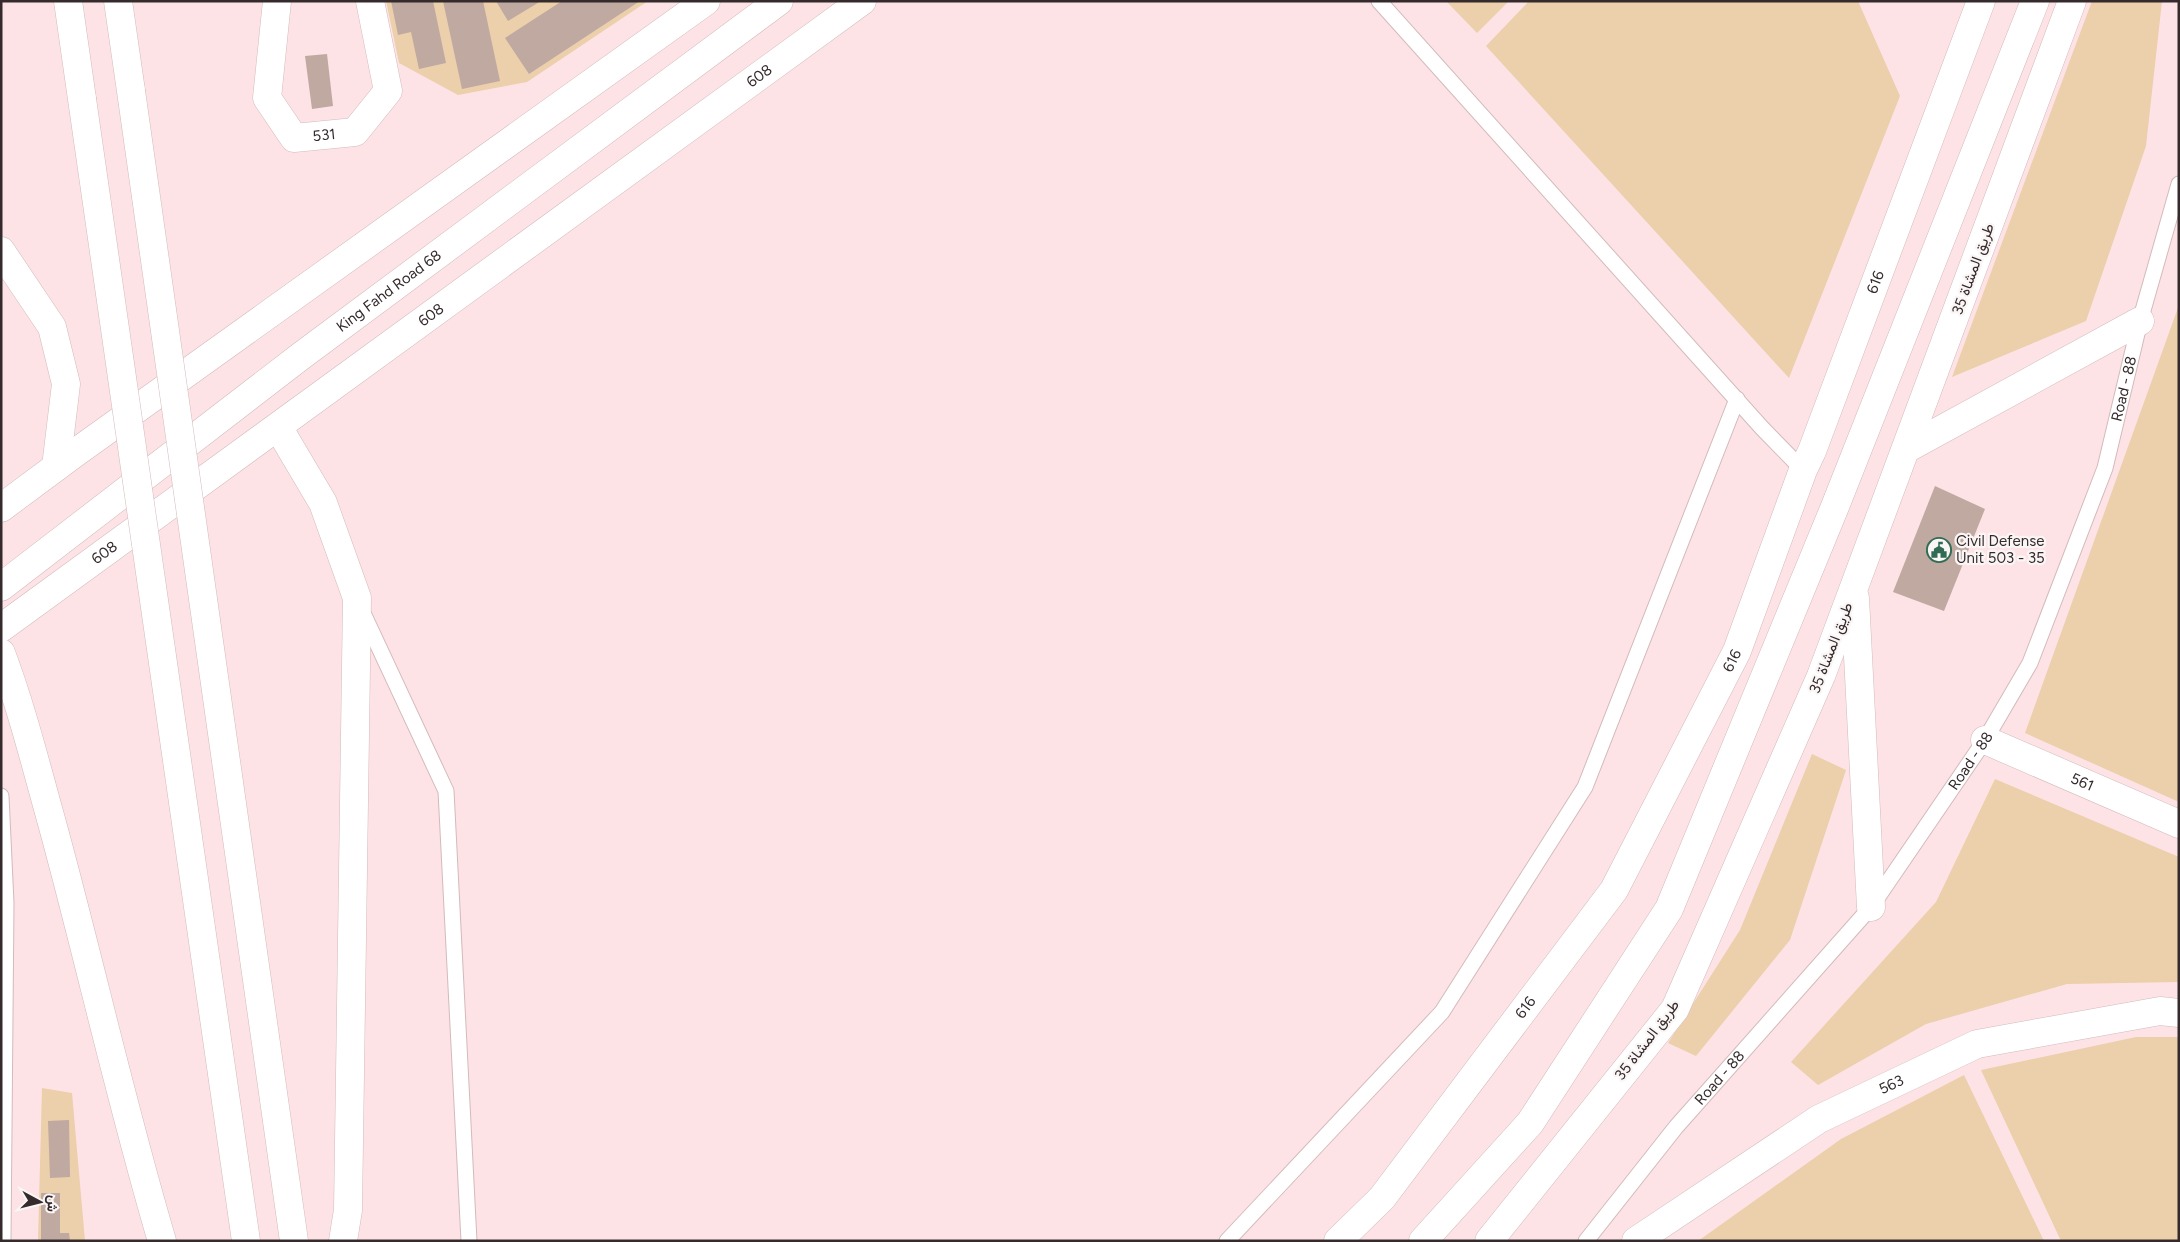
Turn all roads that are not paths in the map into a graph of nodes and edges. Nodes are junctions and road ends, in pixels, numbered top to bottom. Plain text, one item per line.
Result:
1 (68, 1) edge
2 (118, 1) edge
3 (277, 1) edge
4 (370, 1) edge
5 (706, 1) edge
6 (779, 1) edge
7 (862, 1) edge
8 (1379, 1) edge
9 (1981, 1) edge
10 (2034, 1) edge
11 (2072, 1) edge
12 (2179, 184) edge
13 (1, 251) edge
14 (2140, 321) junction
15 (1737, 400) junction
16 (278, 427) junction
17 (1906, 448) junction
18 (56, 467) junction
19 (1802, 470) junction
20 (1, 508) edge
21 (1, 586) edge
22 (1854, 586) junction
23 (356, 598) junction
24 (1, 628) edge
25 (1, 653) edge
26 (1985, 740) junction
27 (1, 796) edge
28 (2179, 824) edge
29 (1870, 907) junction
30 (3, 966) edge
31 (2179, 1012) edge
32 (4, 1241) edge
33 (162, 1241) edge
34 (246, 1241) edge
35 (294, 1241) edge
36 (343, 1241) edge
37 (469, 1241) edge
38 (1227, 1241) edge
39 (1338, 1241) edge
40 (1424, 1241) edge
41 (1489, 1241) edge
42 (1586, 1241) edge
43 (1636, 1241) edge

1 - 34 main road, bridge
2 - 35 main road, bridge
3 - 4 main road, 531
5 - 18 main road
6 - 21 main road, King Fahd Road 68
7 - 16 main road, 608
8 - 15 lane
9 - 19 main road, 616
10 - 40 main road
11 - 17 main road, طريق المشاة 35
12 - 14 lane, Road - 88
13 - 18 main road
14 - 17 main road
14 - 26 lane, Road - 88
15 - 19 lane
15 - 38 lane
16 - 23 main road
16 - 24 main road, 608
17 - 22 main road, طريق المشاة 35
18 - 20 main road
19 - 39 main road, 616
22 - 29 main road
22 - 41 main road, طريق المشاة 35
23 - 36 main road
23 - 37 lane
25 - 33 main road
26 - 28 main road, 561
26 - 29 lane, Road - 88
27 - 30 lane
29 - 42 lane, Road - 88
30 - 32 lane
31 - 43 main road, 563

